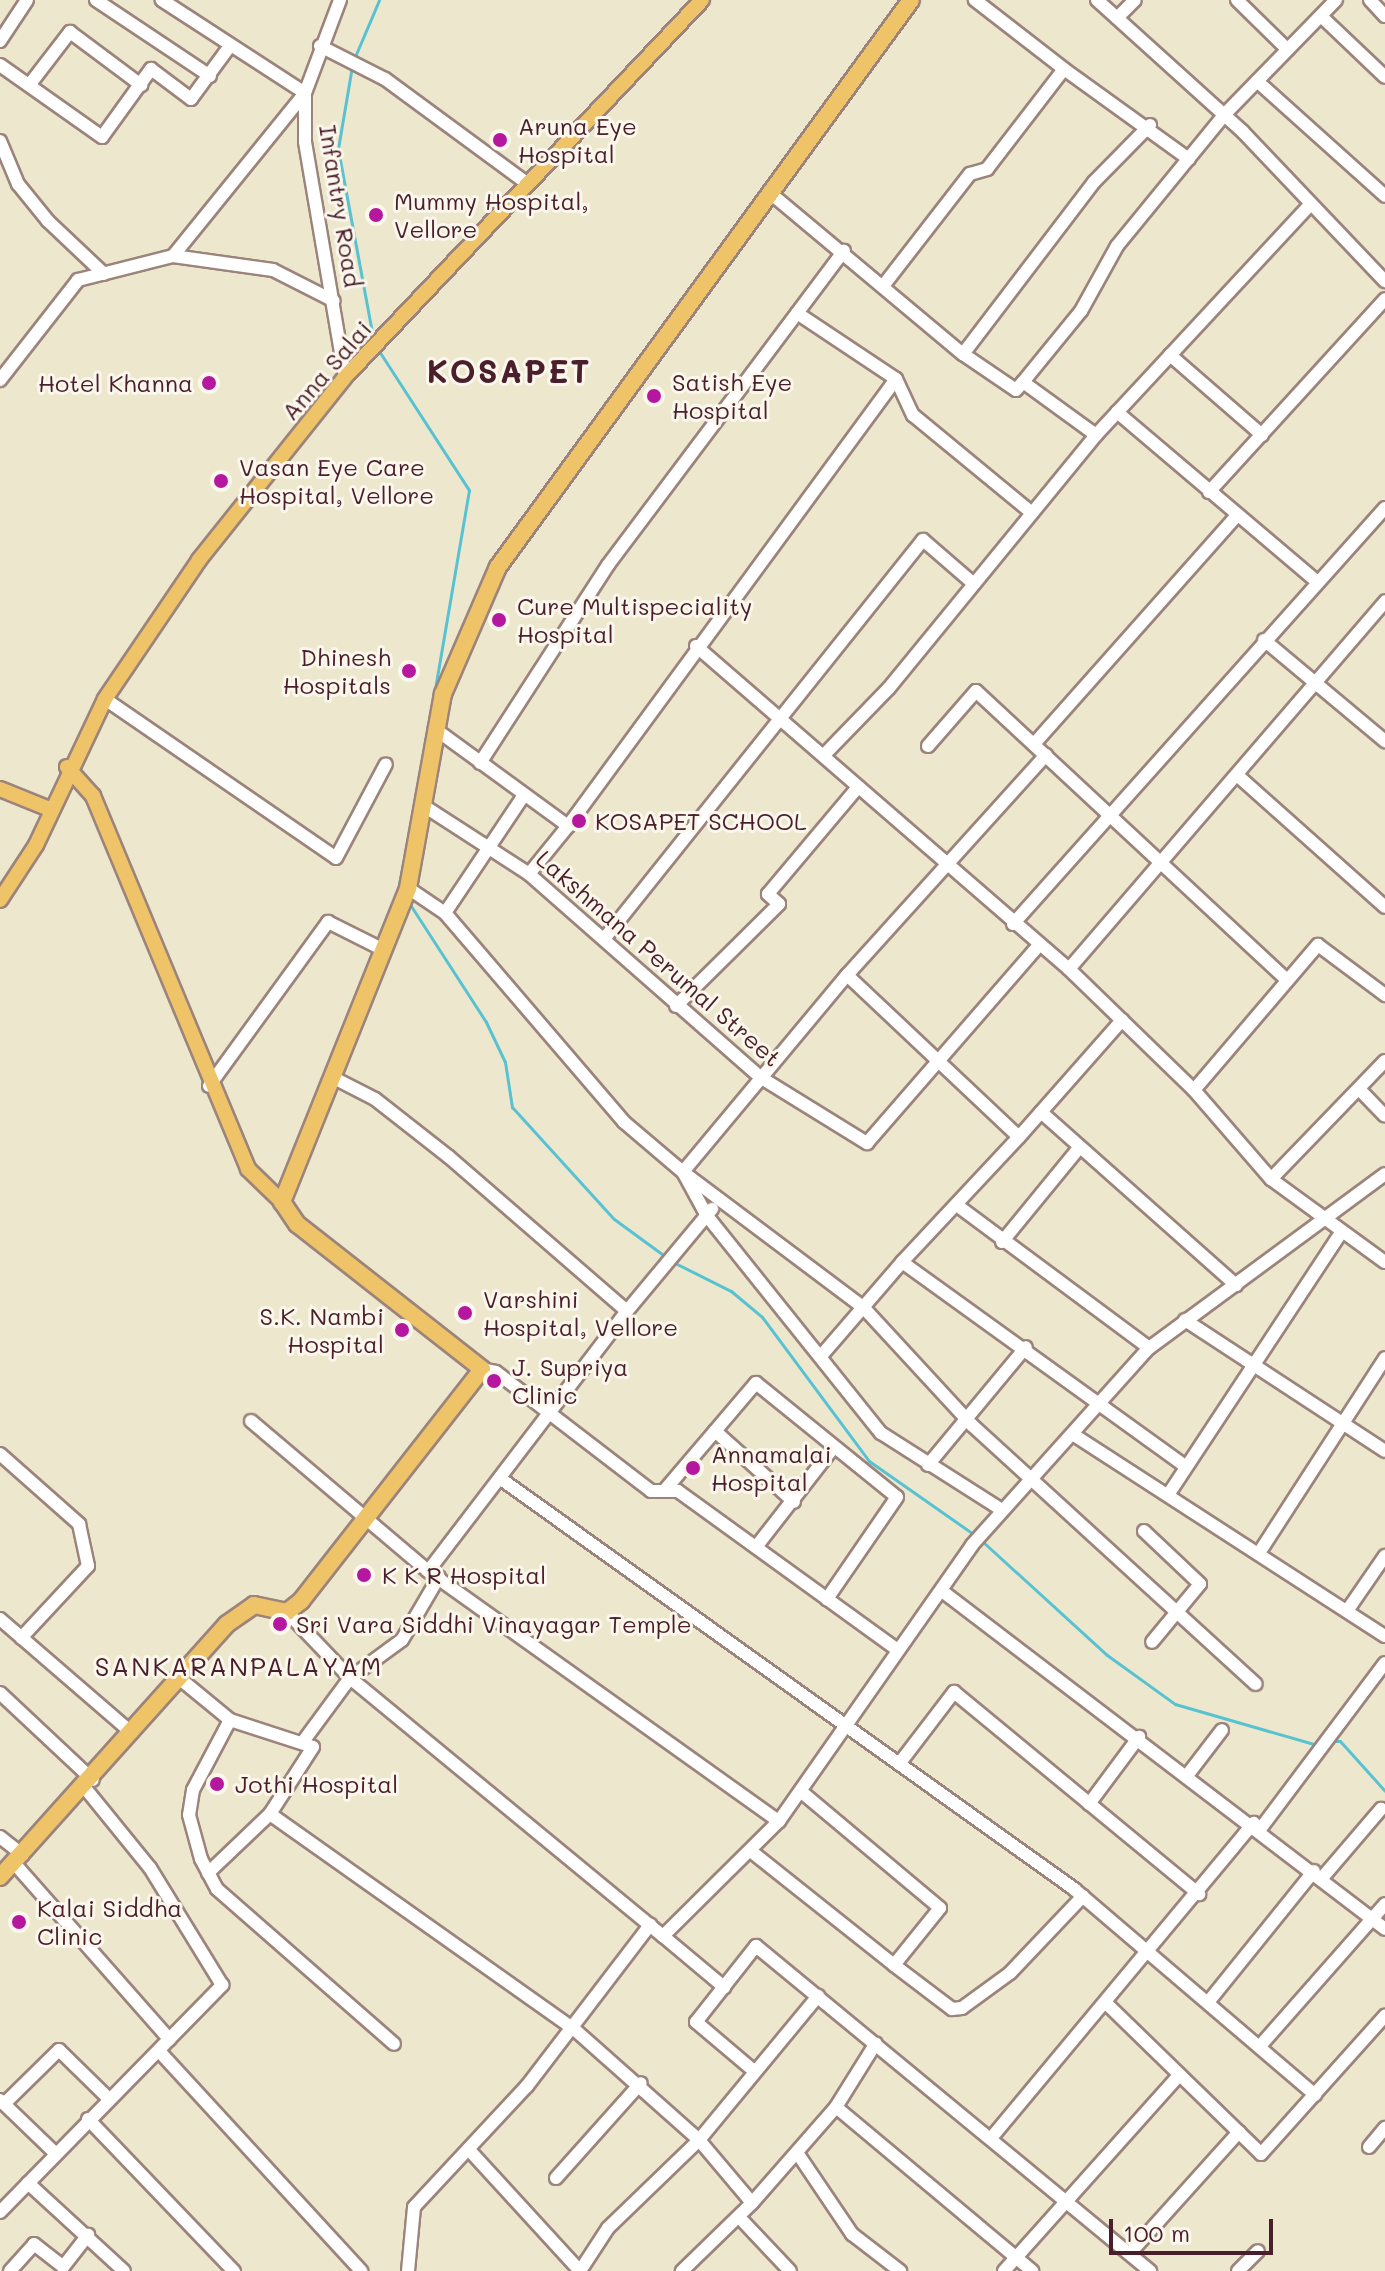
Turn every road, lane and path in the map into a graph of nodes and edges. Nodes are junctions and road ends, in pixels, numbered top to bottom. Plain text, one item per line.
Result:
1 (27, 0) edge
2 (96, 0) edge
3 (162, 0) edge
4 (340, 0) edge
5 (702, 0) edge
6 (911, 0) edge
7 (975, 0) edge
8 (1097, 0) edge
9 (1135, 0) edge
10 (1237, 0) edge
11 (1370, 0) edge
12 (1326, 6) edge
13 (1385, 16) edge
14 (1117, 18) junction
15 (0, 41) edge
16 (230, 46) junction
17 (320, 46) junction
18 (1288, 50) junction
19 (0, 65) edge
20 (1064, 69) junction
21 (210, 76) junction
22 (1385, 77) edge
23 (1257, 81) junction
24 (30, 84) junction
25 (141, 85) junction
26 (305, 93) junction
27 (1225, 114) junction
28 (1150, 125) junction
29 (0, 141) edge
30 (1189, 159) junction
31 (528, 184) junction
32 (769, 192) junction
33 (1385, 196) edge
34 (1309, 206) junction
35 (844, 251) junction
36 (173, 256) junction
37 (104, 274) junction
38 (1385, 281) edge
39 (883, 286) junction
40 (1385, 300) edge
41 (334, 301) junction
42 (797, 313) junction
43 (963, 354) junction
44 (1170, 355) junction
45 (345, 377) junction
46 (896, 379) junction
47 (0, 380) edge
48 (1023, 382) junction
49 (1117, 412) junction
50 (1096, 435) junction
51 (1262, 435) junction
52 (1209, 492) junction
53 (1385, 508) edge
54 (1032, 513) junction
55 (1237, 515) junction
56 (1316, 581) junction
57 (974, 584) junction
58 (1385, 601) edge
59 (1264, 640) junction
60 (696, 646) junction
61 (1315, 684) junction
62 (105, 699) junction
63 (781, 717) junction
64 (435, 729) junction
65 (1385, 741) edge
66 (1034, 744) junction
67 (928, 746) dead end
68 (824, 755) junction
69 (1046, 755) junction
70 (480, 763) junction
71 (386, 764) dead end
72 (67, 767) junction
73 (1237, 775) junction
74 (858, 787) junction
75 (0, 789) edge
76 (524, 795) junction
77 (424, 806) junction
78 (52, 810) junction
79 (1110, 816) junction
80 (568, 826) junction
81 (494, 847) junction
82 (1162, 862) junction
83 (947, 864) junction
84 (529, 874) junction
85 (408, 888) junction
86 (0, 900) edge
87 (1385, 907) edge
88 (445, 913) junction
89 (1013, 924) junction
90 (604, 939) junction
91 (1038, 946) junction
92 (382, 949) junction
93 (1069, 969) junction
94 (847, 975) junction
95 (1287, 980) junction
96 (1385, 995) edge
97 (676, 1006) junction
98 (1122, 1020) junction
99 (938, 1054) junction
100 (1385, 1061) edge
101 (332, 1077) junction
102 (760, 1077) junction
103 (209, 1086) junction
104 (1359, 1089) junction
105 (1194, 1090) junction
106 (1041, 1112) junction
107 (1385, 1116) edge
108 (1019, 1137) junction
109 (1079, 1148) junction
110 (683, 1172) junction
111 (1385, 1174) edge
112 (1271, 1179) junction
113 (282, 1202) junction
114 (719, 1202) junction
115 (958, 1206) junction
116 (707, 1216) junction
117 (1328, 1220) junction
118 (1341, 1233) junction
119 (1002, 1242) junction
120 (902, 1262) junction
121 (1385, 1262) edge
122 (1236, 1285) junction
123 (863, 1307) junction
124 (627, 1311) junction
125 (1185, 1320) junction
126 (1026, 1347) junction
127 (1149, 1348) junction
128 (821, 1356) junction
129 (1385, 1358) edge
130 (1252, 1367) junction
131 (482, 1369) junction
132 (1100, 1405) junction
133 (550, 1412) junction
134 (967, 1419) junction
135 (251, 1421) dead end
136 (1343, 1423) junction
137 (715, 1431) junction
138 (1074, 1435) junction
139 (833, 1448) junction
140 (1385, 1451) edge
141 (2, 1460) edge
142 (928, 1465) junction
143 (1186, 1467) junction
144 (1033, 1478) junction
145 (501, 1479) junction
146 (664, 1491) junction
147 (1168, 1495) junction
148 (794, 1502) junction
149 (1002, 1510) junction
150 (366, 1520) junction
151 (1144, 1531) dead end
152 (756, 1547) junction
153 (1259, 1553) junction
154 (1385, 1556) edge
155 (434, 1574) junction
156 (942, 1591) junction
157 (827, 1599) junction
158 (1177, 1611) junction
159 (1347, 1611) junction
160 (287, 1612) junction
161 (0, 1619) edge
162 (1385, 1636) edge
163 (21, 1638) junction
164 (1152, 1642) dead end
165 (898, 1650) junction
166 (1385, 1663) edge
167 (350, 1678) junction
168 (1380, 1679) edge
169 (177, 1680) junction
170 (1256, 1684) dead end
171 (0, 1693) edge
172 (230, 1720) junction
173 (845, 1723) junction
174 (1222, 1730) dead end
175 (134, 1731) junction
176 (1139, 1737) junction
177 (305, 1739) junction
178 (899, 1764) junction
179 (1189, 1773) junction
180 (89, 1784) junction
181 (802, 1792) junction
182 (1089, 1804) junction
183 (1381, 1809) dead end
184 (270, 1814) junction
185 (779, 1821) junction
186 (1258, 1825) junction
187 (0, 1837) edge
188 (752, 1852) junction
189 (9, 1868) edge
190 (208, 1873) junction
191 (1318, 1874) junction
192 (1199, 1894) junction
193 (1083, 1896) junction
194 (1385, 1904) edge
195 (1369, 1916) junction
196 (650, 1925) junction
197 (1385, 1929) edge
198 (663, 1936) junction
199 (1152, 1951) junction
200 (894, 1965) junction
201 (724, 1987) junction
202 (818, 1996) junction
203 (1209, 2001) junction
204 (1107, 2004) junction
205 (1385, 2016) edge
206 (574, 2029) junction
207 (169, 2039) junction
208 (876, 2043) junction
209 (394, 2044) dead end
210 (1260, 2046) junction
211 (159, 2051) junction
212 (754, 2071) junction
213 (1179, 2075) junction
214 (641, 2083) junction
215 (1315, 2095) junction
216 (108, 2098) junction
217 (2, 2102) edge
218 (836, 2107) junction
219 (88, 2119) junction
220 (1385, 2128) edge
221 (1239, 2132) junction
222 (992, 2137) junction
223 (699, 2140) junction
224 (1369, 2147) dead end
225 (471, 2152) junction
226 (55, 2153) junction
227 (798, 2154) junction
228 (556, 2178) dead end
229 (28, 2183) junction
230 (1067, 2200) junction
231 (752, 2203) junction
232 (0, 2212) edge
233 (739, 2217) junction
234 (88, 2235) junction
235 (1258, 2251) dead end
236 (1130, 2253) junction
237 (1016, 2258) junction
238 (114, 2268) edge
239 (10, 2271) edge
240 (234, 2271) edge
241 (361, 2271) edge
242 (408, 2271) edge
243 (580, 2271) edge
244 (683, 2271) edge
245 (790, 2271) edge
246 (900, 2271) edge
247 (1004, 2271) edge
248 (1032, 2271) edge
249 (1150, 2271) edge
250 (1238, 2271) edge

1 - 15 street
2 - 21 street
3 - 16 street
4 - 17 street, Infantry Road
5 - 31 main road, Anna Salai
6 - 32 highway
7 - 20 street
8 - 14 street
9 - 14 street
10 - 18 street
11 - 13 street
12 - 18 street
12 - 22 street
14 - 27 street
16 - 21 street
16 - 26 street
17 - 26 street, Infantry Road
17 - 31 street
18 - 23 street
19 - 24 street
20 - 28 street
20 - 39 street
21 - 25 street
23 - 27 street
23 - 33 street
24 - 25 street
24 - 25 street
26 - 36 street
26 - 41 street, Infantry Road
27 - 30 street
27 - 34 street
28 - 30 street
28 - 43 street
29 - 37 street
30 - 48 street
31 - 45 main road, Anna Salai
32 - 35 street
32 - 64 highway
34 - 38 street
34 - 44 street
35 - 39 street
35 - 42 street
36 - 37 street
36 - 41 street
37 - 47 street
39 - 43 street
40 - 51 street
41 - 45 street, Infantry Road
42 - 46 street
42 - 70 street
43 - 48 street
44 - 49 street
44 - 51 street
45 - 62 main road, Anna Salai
46 - 54 street
46 - 60 street
48 - 50 street
49 - 50 street
49 - 52 street
50 - 54 street
51 - 52 street
52 - 55 street
53 - 56 street
54 - 57 street
55 - 56 street
55 - 66 street
56 - 59 street
57 - 63 street
57 - 68 street
58 - 61 street
59 - 61 street
59 - 79 street
60 - 63 street
60 - 80 street
61 - 65 street
61 - 73 street
62 - 71 street
62 - 72 main road, Anna Salai
63 - 68 street
63 - 90 street
64 - 70 street
64 - 77 highway
66 - 67 street
66 - 69 street
68 - 74 street
69 - 79 street
69 - 83 street
70 - 76 street
72 - 78 main road, Anna Salai
72 - 103 main road
73 - 82 street
73 - 87 street
74 - 83 street
74 - 97 street
75 - 78 main road
76 - 80 street
76 - 81 street
77 - 81 street, Lakshmana Perumal Street
77 - 85 highway
78 - 86 main road, Anna Salai
79 - 82 street
79 - 89 street
80 - 84 street
81 - 84 street, Lakshmana Perumal Street
81 - 88 street
82 - 93 street
82 - 95 street
83 - 89 street
83 - 94 street
84 - 90 street, Lakshmana Perumal Street
85 - 88 street
85 - 92 highway
88 - 110 street
89 - 91 street
90 - 97 street, Lakshmana Perumal Street
91 - 93 street
91 - 99 street
92 - 101 highway
92 - 103 street
93 - 98 street
94 - 99 street
94 - 102 street
95 - 96 street
95 - 105 street
97 - 102 street, Lakshmana Perumal Street
98 - 105 street
98 - 106 street
99 - 102 street, Lakshmana Perumal Street
99 - 108 street
100 - 104 street
101 - 113 highway
101 - 124 street
102 - 110 street
103 - 113 main road
104 - 107 street
104 - 112 street
105 - 112 street
106 - 108 street
106 - 109 street
108 - 115 street
109 - 119 street
109 - 122 street
110 - 114 street
110 - 116 street
111 - 117 street
112 - 117 street
113 - 131 highway
114 - 116 street
114 - 123 street
115 - 119 street
115 - 120 street
116 - 124 street
116 - 128 street
117 - 118 street
117 - 122 street
118 - 121 street
118 - 130 street
119 - 127 street
120 - 123 street
120 - 126 street
122 - 125 street
123 - 128 street
123 - 134 street
124 - 133 street
125 - 127 street
125 - 130 street
126 - 132 street
126 - 134 street
127 - 132 street
128 - 142 street
129 - 136 street
130 - 136 street
130 - 143 street
131 - 133 street
131 - 150 highway
132 - 138 street
132 - 143 street
133 - 145 street
133 - 146 street
134 - 142 street
134 - 144 street
135 - 150 street
136 - 140 street
136 - 153 street
137 - 139 street
137 - 146 street
137 - 148 street
138 - 144 street
138 - 147 street
139 - 148 street
139 - 157 street
141 - 163 street
142 - 149 street
143 - 147 street
144 - 149 street
144 - 158 street
145 - 155 street
145 - 173 street
146 - 152 street
147 - 153 street
148 - 152 street
149 - 156 street
150 - 155 street
150 - 160 highway
151 - 158 street
152 - 157 street
153 - 159 street
154 - 159 street
155 - 167 street
155 - 185 street
156 - 165 street
156 - 176 street
157 - 165 street
158 - 164 street
158 - 170 street
159 - 162 street
160 - 167 street
160 - 169 highway
161 - 163 street
163 - 175 street
165 - 173 street
166 - 168 street
167 - 177 street
167 - 196 street
168 - 186 street
169 - 172 street
169 - 175 highway
171 - 180 street
172 - 177 street
172 - 190 street
173 - 178 street
173 - 181 street
174 - 179 street
175 - 180 highway
176 - 179 street
176 - 182 street
177 - 184 street
178 - 182 street
178 - 193 street
179 - 186 street
180 - 189 highway
180 - 207 street
181 - 185 street
181 - 200 street
182 - 192 street
183 - 191 street
184 - 190 street
184 - 206 street
185 - 188 street
186 - 191 street
186 - 192 street
187 - 189 street
188 - 198 street
188 - 200 street
189 - 207 street
190 - 209 street
191 - 195 street
191 - 203 street
192 - 199 street
193 - 199 street
193 - 200 street
194 - 195 street
195 - 197 street
195 - 210 street
196 - 198 street
196 - 206 street
198 - 201 street
199 - 203 street
199 - 204 street
201 - 202 street
201 - 212 street
202 - 208 street
202 - 212 street
203 - 210 street
204 - 213 street
204 - 222 street
205 - 215 street
206 - 214 street
206 - 225 street
207 - 211 street
208 - 218 street
208 - 222 street
210 - 215 street
211 - 216 street
211 - 241 street
212 - 223 street
213 - 221 street
213 - 230 street
214 - 223 street
214 - 228 street
215 - 221 street
216 - 217 street
216 - 219 street
217 - 226 street
218 - 227 street
218 - 237 street
219 - 226 street
219 - 240 street
220 - 224 street
221 - 236 street
222 - 230 street
223 - 231 street
223 - 243 street
225 - 242 street
225 - 243 street
226 - 229 street
227 - 231 street
227 - 246 street
229 - 232 street
229 - 234 street
230 - 236 street
230 - 237 street
231 - 233 street
233 - 244 street
233 - 245 street
234 - 238 street
234 - 239 street
235 - 250 street
236 - 249 street
237 - 247 street
237 - 248 street

